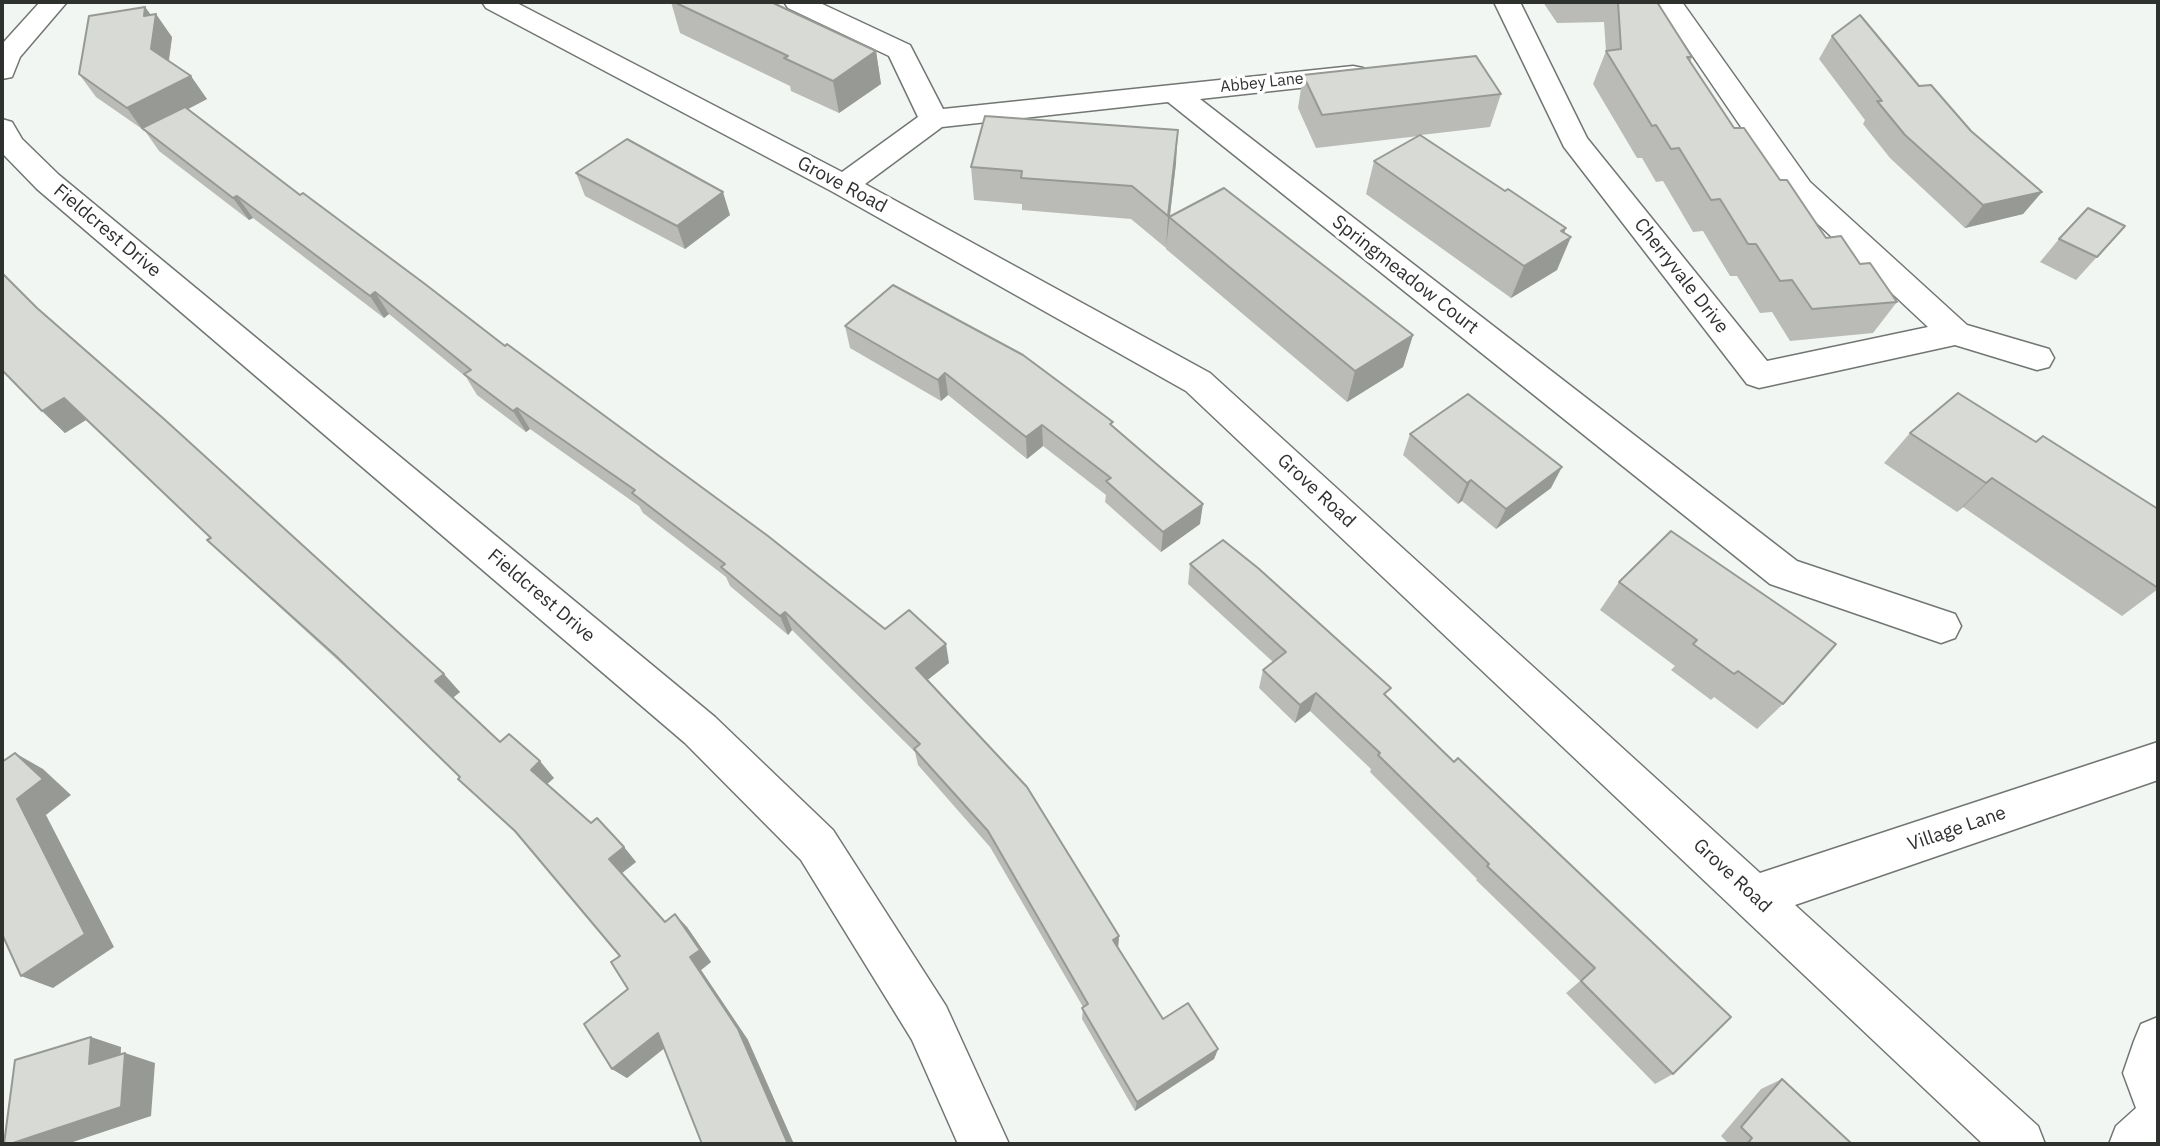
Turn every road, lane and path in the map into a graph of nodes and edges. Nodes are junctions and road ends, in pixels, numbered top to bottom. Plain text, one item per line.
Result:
1 (54, 2) edge
2 (495, 2) edge
3 (797, 2) edge
4 (1507, 2) edge
5 (1669, 2) edge
6 (2, 71) edge
7 (1379, 71) edge
8 (1173, 92) junction
9 (934, 119) junction
10 (2, 128) edge
11 (844, 186) junction
12 (1955, 333) junction
13 (2037, 358) dead end
14 (1941, 626) dead end
15 (2158, 761) edge
16 (1755, 897) junction
17 (2158, 1041) edge
18 (2158, 1101) edge
19 (2158, 1122) edge
20 (984, 1144) edge
21 (2020, 1144) edge
22 (2134, 1144) edge

1 - 6 street
2 - 11 street, Grove Road
3 - 9 street
4 - 12 street, Cherryvale Drive
5 - 12 street, Cherryvale Drive
7 - 8 street, Abbey Lane
8 - 9 street
8 - 14 street, Springmeadow Court
9 - 11 street
10 - 20 street, Fieldcrest Drive
11 - 16 street, Grove Road
12 - 13 street, Cherryvale Drive
15 - 16 street, Village Lane
16 - 21 street, Grove Road
17 - 18 street
19 - 22 street

